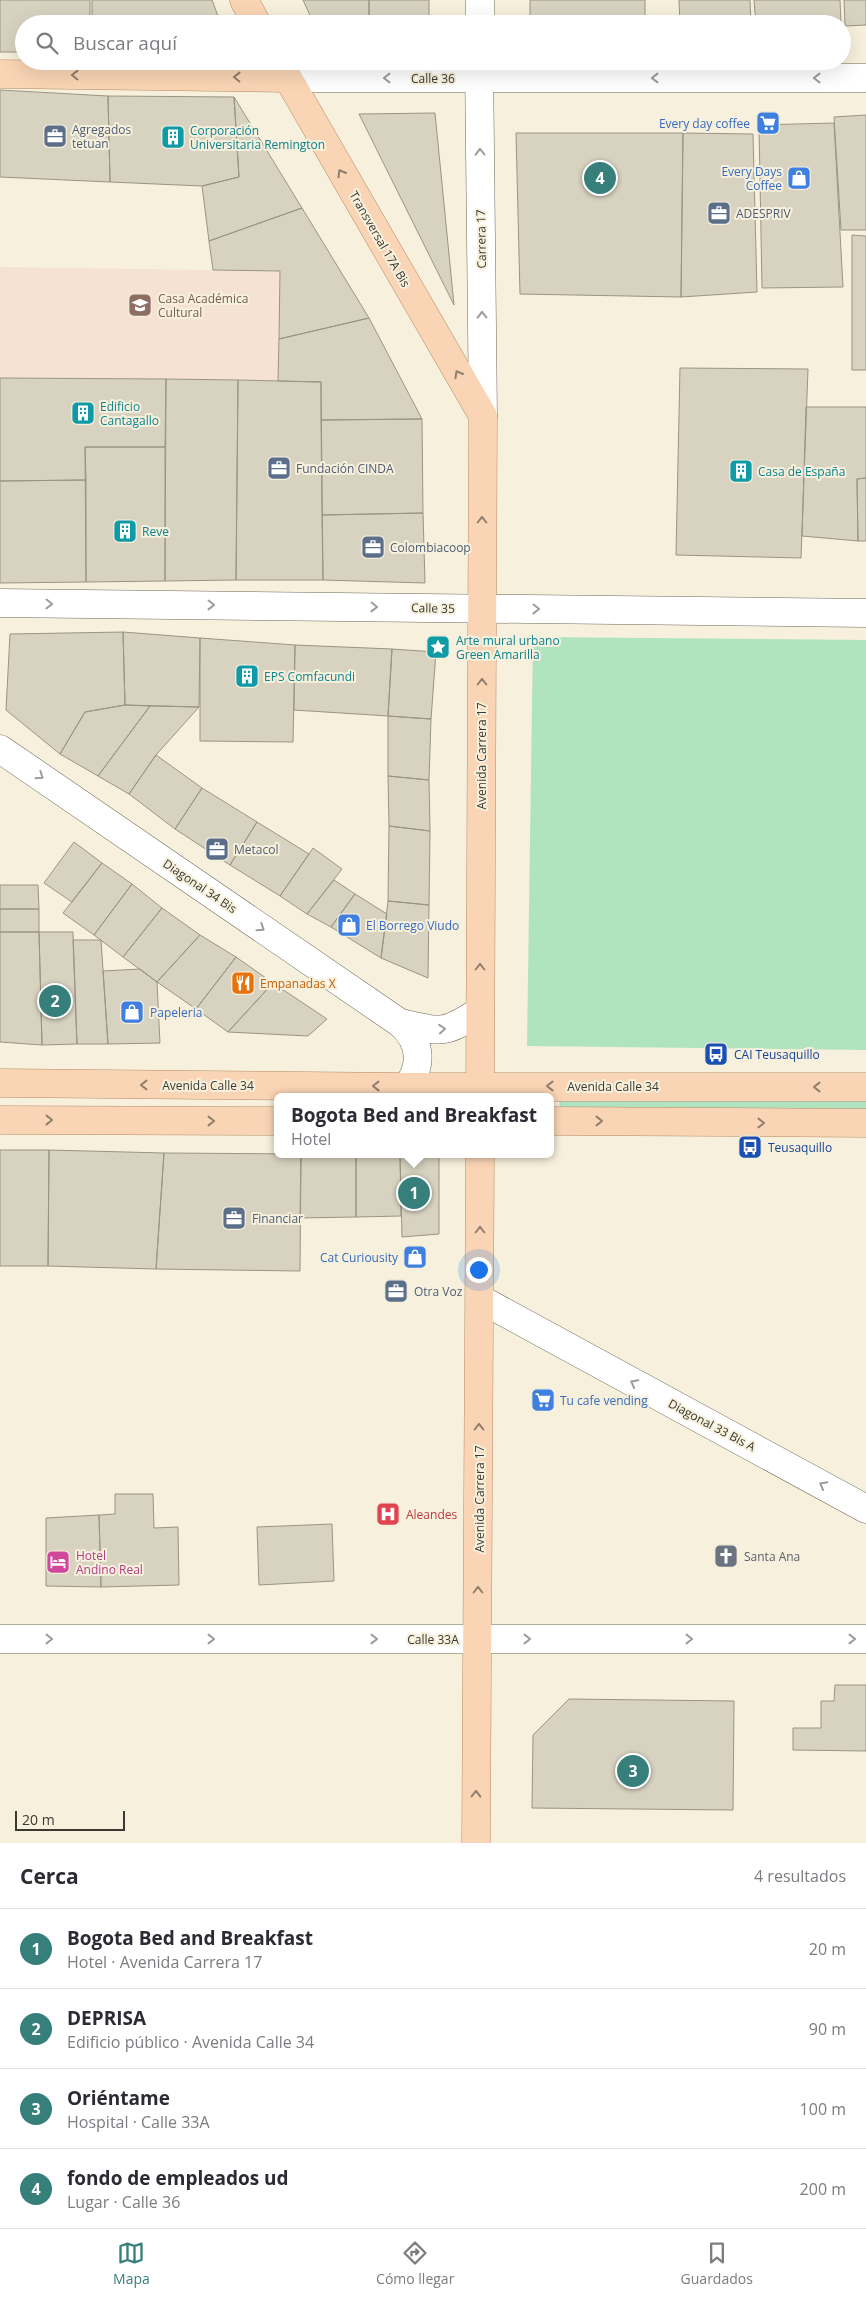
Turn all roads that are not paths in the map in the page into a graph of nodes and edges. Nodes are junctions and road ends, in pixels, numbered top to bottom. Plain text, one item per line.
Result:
1 (244, 0) edge
2 (480, 0) edge
3 (252, 15) edge
4 (480, 15) edge
5 (282, 70) edge
6 (479, 70) edge
7 (0, 74) edge
8 (866, 78) edge
9 (483, 416) junction
10 (0, 603) edge
11 (482, 608) junction
12 (866, 613) edge
13 (0, 749) edge
14 (480, 1011) junction
15 (400, 1023) junction
16 (0, 1083) edge
17 (406, 1087) junction
18 (866, 1087) edge
19 (480, 1091) edge
20 (0, 1120) edge
21 (274, 1121) edge
22 (554, 1121) edge
23 (866, 1123) edge
24 (480, 1158) edge
25 (480, 1299) junction
26 (866, 1509) edge
27 (0, 1638) edge
28 (478, 1638) junction
29 (866, 1639) edge
30 (476, 1843) edge

1 - 3 main road
2 - 4 street
6 -> 5 street, Calle 36
5 -> 7 main road, Calle 36
9 -> 5 main road, Transversal 17A Bis
8 -> 6 street, Calle 36
9 -> 6 street, Carrera 17
11 -> 9 main road, Avenida Carrera 17
10 -> 11 street, Calle 35
11 -> 12 street, Calle 35
14 -> 11 main road, Avenida Carrera 17
13 -> 15 street, Diagonal 34 Bis
15 -> 14 street, Diagonal 34 Bis
14 - 19 main road, Avenida Carrera 17
15 - 17 street, Diagonal 34 Bis
17 -> 16 main road, Avenida Calle 34
17 - 19 main road, Avenida Calle 34
18 -> 19 main road, Avenida Calle 34
20 -> 21 main road
22 -> 23 main road
25 -> 24 main road, Avenida Carrera 17
26 -> 25 street, Diagonal 33 Bis A
28 -> 25 main road, Avenida Carrera 17
27 -> 28 street, Calle 33A
28 -> 29 street, Calle 33A
30 -> 28 main road, Avenida Carrera 17

